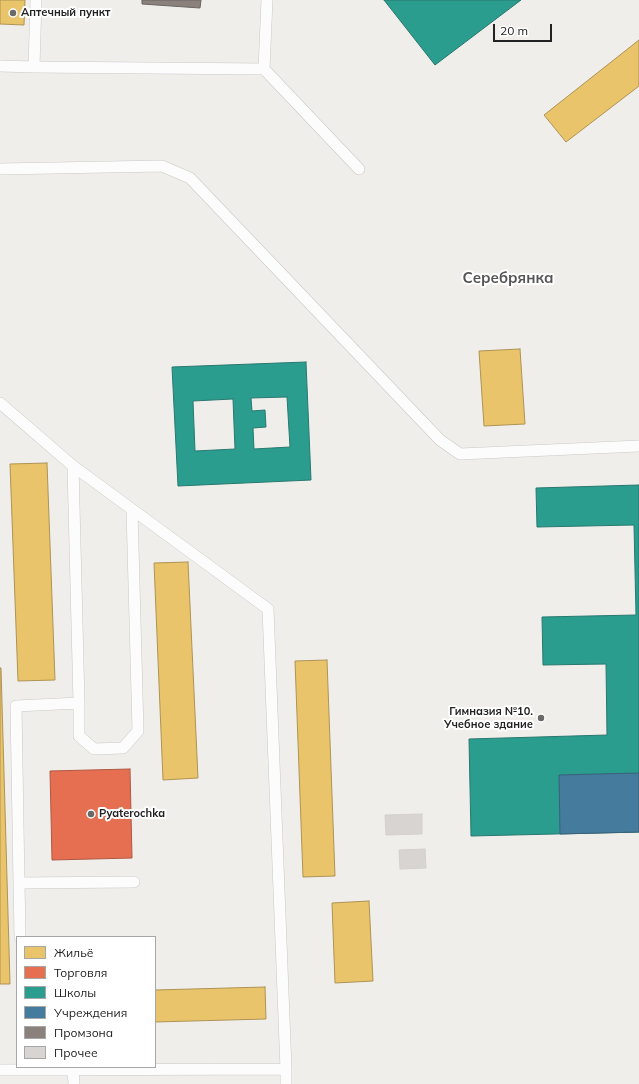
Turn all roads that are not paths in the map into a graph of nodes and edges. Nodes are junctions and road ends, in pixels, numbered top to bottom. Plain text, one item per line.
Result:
1 (36, 0) edge
2 (267, 0) edge
3 (0, 66) edge
4 (34, 67) junction
5 (264, 69) junction
6 (0, 169) edge
7 (360, 169) dead end
8 (0, 404) edge
9 (639, 446) edge
10 (73, 466) junction
11 (132, 510) junction
12 (79, 704) junction
13 (134, 882) dead end
14 (19, 883) junction
15 (20, 936) edge
16 (24, 1069) edge
17 (286, 1069) junction
18 (0, 1070) edge
19 (73, 1070) junction
20 (74, 1084) edge
21 (286, 1084) edge

1 - 4 lane
2 - 5 lane
3 - 4 lane
4 - 5 lane
5 - 7 lane
6 - 9 lane
8 - 10 lane
10 - 11 lane
10 - 12 lane
11 - 12 lane
11 - 17 lane
12 - 14 lane
13 - 14 lane
14 - 15 lane
16 - 18 lane
16 - 19 lane
17 - 19 lane
17 - 21 lane
19 - 20 lane

